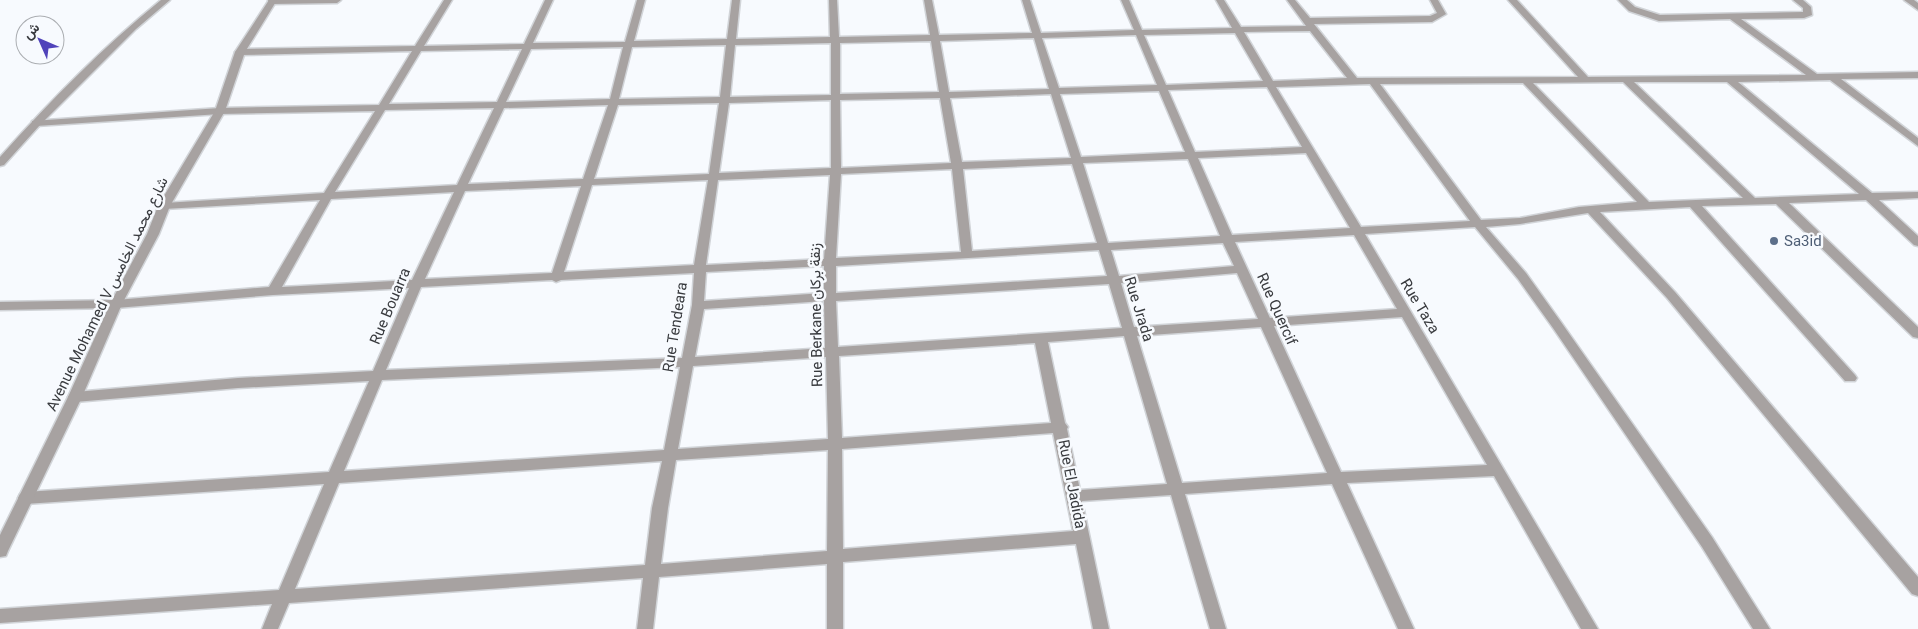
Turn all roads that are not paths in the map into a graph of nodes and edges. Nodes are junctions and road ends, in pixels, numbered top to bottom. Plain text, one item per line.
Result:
1 (166, 0) edge
2 (273, 0) edge
3 (337, 0) edge
4 (448, 0) edge
5 (548, 0) edge
6 (641, 0) edge
7 (736, 0) edge
8 (833, 0) edge
9 (928, 0) edge
10 (1026, 0) edge
11 (1125, 0) edge
12 (1220, 0) edge
13 (1292, 0) edge
14 (1434, 0) edge
15 (1512, 0) edge
16 (1622, 0) edge
17 (1797, 0) edge
18 (1908, 0) edge
19 (1918, 6) edge
20 (1733, 17) junction
21 (1312, 24) junction
22 (1238, 30) junction
23 (1140, 33) junction
24 (1038, 36) junction
25 (935, 38) junction
26 (835, 40) junction
27 (730, 42) junction
28 (628, 45) junction
29 (526, 46) junction
30 (418, 48) junction
31 (240, 52) junction
32 (1918, 75) edge
33 (1831, 76) junction
34 (1815, 77) junction
35 (1729, 78) junction
36 (1585, 79) junction
37 (1525, 80) junction
38 (1626, 80) junction
39 (1354, 81) junction
40 (1373, 81) junction
41 (1272, 84) junction
42 (1163, 88) junction
43 (1056, 91) junction
44 (945, 95) junction
45 (835, 97) junction
46 (725, 98) junction
47 (614, 101) junction
48 (500, 103) junction
49 (382, 108) junction
50 (220, 111) junction
51 (36, 123) junction
52 (1918, 143) edge
53 (1309, 150) junction
54 (1192, 155) junction
55 (1076, 160) junction
56 (0, 163) edge
57 (957, 166) junction
58 (836, 171) junction
59 (712, 176) junction
60 (587, 182) junction
61 (460, 188) junction
62 (328, 195) junction
63 (1868, 196) junction
64 (1918, 196) edge
65 (1778, 199) junction
66 (1751, 200) junction
67 (1693, 203) junction
68 (1646, 205) junction
69 (164, 206) junction
70 (1590, 209) junction
71 (1478, 224) junction
72 (1356, 230) junction
73 (1227, 238) junction
74 (1918, 242) edge
75 (1104, 247) junction
76 (967, 255) junction
77 (830, 261) junction
78 (700, 268) junction
79 (1241, 269) junction
80 (556, 278) junction
81 (1113, 280) junction
82 (416, 285) junction
83 (273, 291) junction
84 (830, 297) junction
85 (116, 304) junction
86 (698, 305) junction
87 (0, 306) edge
88 (1405, 314) junction
89 (1266, 323) junction
90 (1129, 332) junction
91 (1918, 334) edge
92 (1041, 339) junction
93 (832, 351) junction
94 (686, 362) junction
95 (378, 376) junction
96 (1850, 378) dead end
97 (75, 397) junction
98 (1061, 427) junction
99 (834, 444) junction
100 (670, 455) junction
101 (1498, 470) junction
102 (333, 477) junction
103 (1336, 478) junction
104 (1176, 489) junction
105 (1074, 496) junction
106 (25, 498) junction
107 (1083, 537) junction
108 (0, 551) edge
109 (835, 557) junction
110 (652, 571) junction
111 (1918, 589) edge
112 (284, 595) junction
113 (0, 616) edge
114 (270, 629) edge
115 (645, 629) edge
116 (835, 629) edge
117 (1101, 629) edge
118 (1218, 629) edge
119 (1406, 629) edge
120 (1590, 629) edge
121 (1762, 629) edge

1 - 51 street
2 - 3 street
2 - 31 street, Avenue Mohamed V شارع محمد الخامس
4 - 30 street
5 - 29 street, Rue Bouarra
6 - 28 street
7 - 27 street, Rue Tendeara
8 - 26 street, Rue Berkane زنقة بركان
9 - 25 street
10 - 24 street, Rue Jrada
11 - 23 street, Rue Quercif
12 - 22 street, Rue Taza
13 - 21 street
14 - 21 street
15 - 36 street
16 - 20 street
17 - 20 street
18 - 19 street
20 - 34 street
21 - 22 street
21 - 39 street
22 - 23 street
22 - 41 street, Rue Taza
23 - 24 street
23 - 42 street, Rue Quercif
24 - 25 street
24 - 43 street, Rue Jrada
25 - 26 street
25 - 44 street
26 - 27 street
26 - 45 street, Rue Berkane زنقة بركان
27 - 28 street
27 - 46 street, Rue Tendeara
28 - 29 street
28 - 47 street
29 - 30 street
29 - 48 street, Rue Bouarra
30 - 31 street
30 - 49 street
31 - 50 street, Avenue Mohamed V شارع محمد الخامس
32 - 33 street
33 - 34 street
33 - 52 street
34 - 35 street
35 - 38 street
35 - 63 street
36 - 37 street
36 - 38 street
37 - 40 street
37 - 68 street
38 - 66 street
39 - 40 street
39 - 41 street
40 - 71 street
41 - 42 street
41 - 53 street, Rue Taza
42 - 43 street
42 - 54 street, Rue Quercif
43 - 44 street
43 - 55 street, Rue Jrada
44 - 45 street
44 - 57 street
45 - 46 street
45 - 58 street, Rue Berkane زنقة بركان
46 - 47 street
46 - 59 street, Rue Tendeara
47 - 48 street
47 - 60 street
48 - 49 street
48 - 61 street, Rue Bouarra
49 - 50 street
49 - 62 street
50 - 51 street
50 - 69 street, Avenue Mohamed V شارع محمد الخامس
51 - 56 street
53 - 54 street
53 - 72 street, Rue Taza
54 - 55 street
54 - 73 street, Rue Quercif
55 - 57 street
55 - 75 street, Rue Jrada
57 - 58 street
57 - 76 street
58 - 59 street
58 - 77 street, Rue Berkane زنقة بركان
59 - 60 street
59 - 78 street, Rue Tendeara
60 - 61 street
60 - 80 street
61 - 62 street
61 - 82 street, Rue Bouarra
62 - 69 street
62 - 83 street
63 - 64 street
63 - 65 street
63 - 74 street
65 - 66 street
65 - 91 street
66 - 67 street
67 - 68 street
67 - 96 street
68 - 70 street
69 - 85 street, Avenue Mohamed V شارع محمد الخامس
70 - 71 street
70 - 111 street
71 - 72 street
71 - 121 street
72 - 73 street
72 - 88 street, Rue Taza
73 - 75 street
73 - 79 street, Rue Quercif
75 - 76 street
75 - 81 street, Rue Jrada
76 - 77 street
77 - 78 street
77 - 84 street, Rue Berkane زنقة بركان
78 - 80 street
78 - 86 street, Rue Tendeara
79 - 81 street
79 - 89 street, Rue Quercif
80 - 82 street
81 - 84 street
81 - 90 street, Rue Jrada
82 - 83 street
82 - 95 street, Rue Bouarra
83 - 85 street
84 - 86 street
84 - 93 street, Rue Berkane زنقة بركان
85 - 87 street
85 - 97 street, Avenue Mohamed V شارع محمد الخامس
86 - 94 street, Rue Tendeara
88 - 89 street
88 - 101 street, Rue Taza
89 - 90 street
89 - 103 street, Rue Quercif
90 - 92 street
90 - 104 street, Rue Jrada
92 - 93 street
92 - 98 street, Rue El Jadida
93 - 94 street
93 - 99 street, Rue Berkane زنقة بركان
94 - 95 street
94 - 100 street, Rue Tendeara
95 - 97 street
95 - 102 street, Rue Bouarra
97 - 106 street, Avenue Mohamed V شارع محمد الخامس
98 - 99 street
98 - 105 street, Rue El Jadida
99 - 100 street
99 - 109 street, Rue Berkane زنقة بركان
100 - 102 street
100 - 110 street, Rue Tendeara
101 - 103 street
101 - 120 street, Rue Taza
102 - 106 street
102 - 112 street, Rue Bouarra
103 - 104 street
103 - 119 street, Rue Quercif
104 - 105 street
104 - 118 street, Rue Jrada
105 - 107 street, Rue El Jadida
106 - 108 street, Avenue Mohamed V شارع محمد الخامس
107 - 109 street
107 - 117 street, Rue El Jadida
109 - 110 street
109 - 116 street, Rue Berkane زنقة بركان
110 - 112 street
110 - 115 street, Rue Tendeara
112 - 113 street
112 - 114 street, Rue Bouarra

